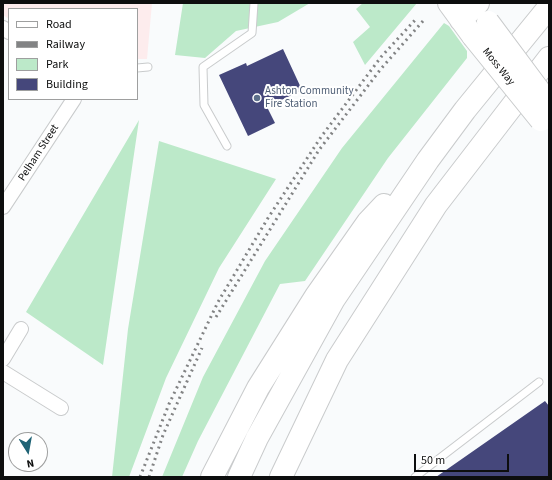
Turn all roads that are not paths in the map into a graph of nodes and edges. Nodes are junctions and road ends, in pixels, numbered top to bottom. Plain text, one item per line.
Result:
1 (254, 3) edge
2 (549, 7) edge
3 (471, 13) edge
4 (549, 58) edge
5 (148, 67) dead end
6 (138, 68) edge
7 (73, 100) edge
8 (547, 122) edge
9 (228, 146) dead end
10 (428, 160) junction
11 (3, 207) edge
12 (21, 329) dead end
13 (3, 359) edge
14 (3, 372) edge
15 (539, 382) dead end
16 (61, 408) dead end
17 (212, 477) edge
18 (239, 477) edge
19 (280, 477) edge
20 (415, 477) edge

1 - 9 lane
2 - 10 main road
3 - 8 main road, Moss Way, bridge
4 - 19 main road
5 - 6 lane
7 - 11 street, Pelham Street
10 - 17 main road
10 - 18 main road
12 - 13 street
14 - 16 street
15 - 20 lane

